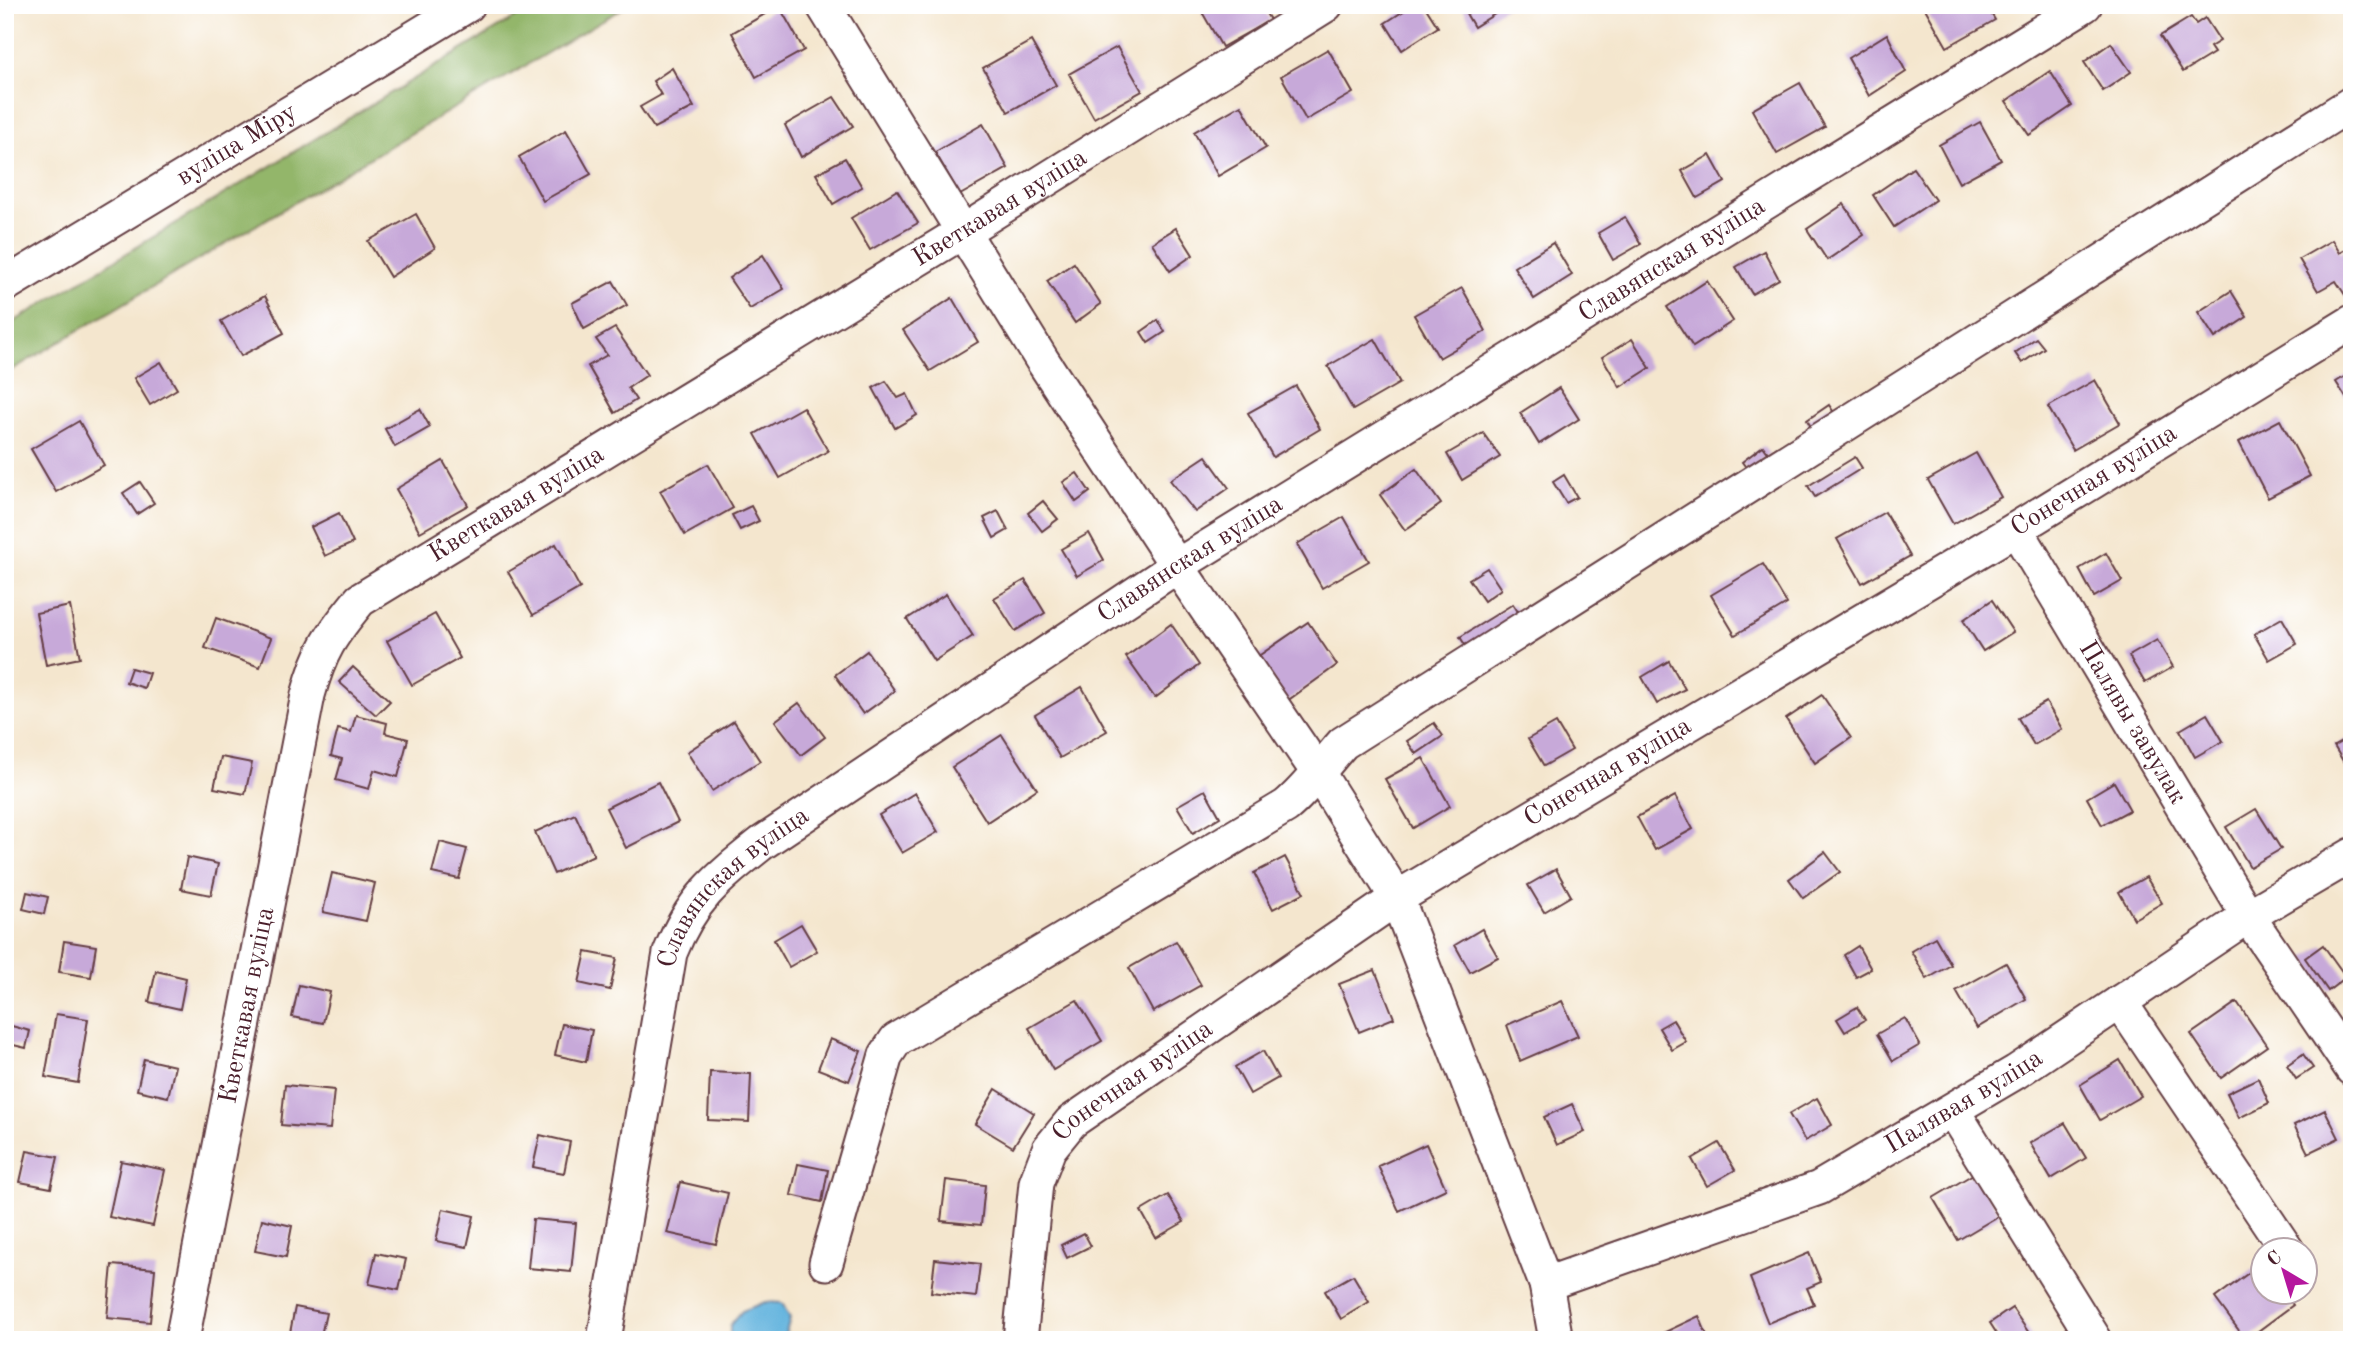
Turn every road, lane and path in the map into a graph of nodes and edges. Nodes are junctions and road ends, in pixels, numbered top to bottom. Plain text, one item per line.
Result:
1 (468, 5) edge
2 (823, 5) edge
3 (1326, 5) edge
4 (2085, 5) edge
5 (2352, 103) edge
6 (964, 231) junction
7 (5, 285) edge
8 (2352, 322) edge
9 (2016, 529) junction
10 (1177, 566) junction
11 (1317, 771) junction
12 (2352, 855) edge
13 (1397, 898) junction
14 (2248, 916) junction
15 (2120, 1002) junction
16 (2352, 1069) edge
17 (1953, 1111) junction
18 (2277, 1236) edge
19 (826, 1263) dead end
20 (1546, 1284) junction
21 (182, 1340) edge
22 (604, 1340) edge
23 (1020, 1340) edge
24 (1556, 1340) edge
25 (2095, 1340) edge

1 - 7 street, вуліца Міру
2 - 6 street
3 - 6 street, Кветкавая вуліца
4 - 10 street, Славянская вуліца
5 - 11 street
6 - 10 street
6 - 21 street, Кветкавая вуліца
8 - 9 street, Сонечная вуліца
9 - 13 street, Сонечная вуліца
9 - 14 street, Палявы завулак
10 - 11 street
10 - 22 street, Славянская вуліца
11 - 13 street
11 - 19 street
12 - 14 street, Палявая вуліца
13 - 20 street
13 - 23 street, Сонечная вуліца
14 - 15 street, Палявая вуліца
14 - 16 street, Палявы завулак
15 - 17 street, Палявая вуліца
15 - 18 street
17 - 20 street, Палявая вуліца
17 - 25 street
20 - 24 street

